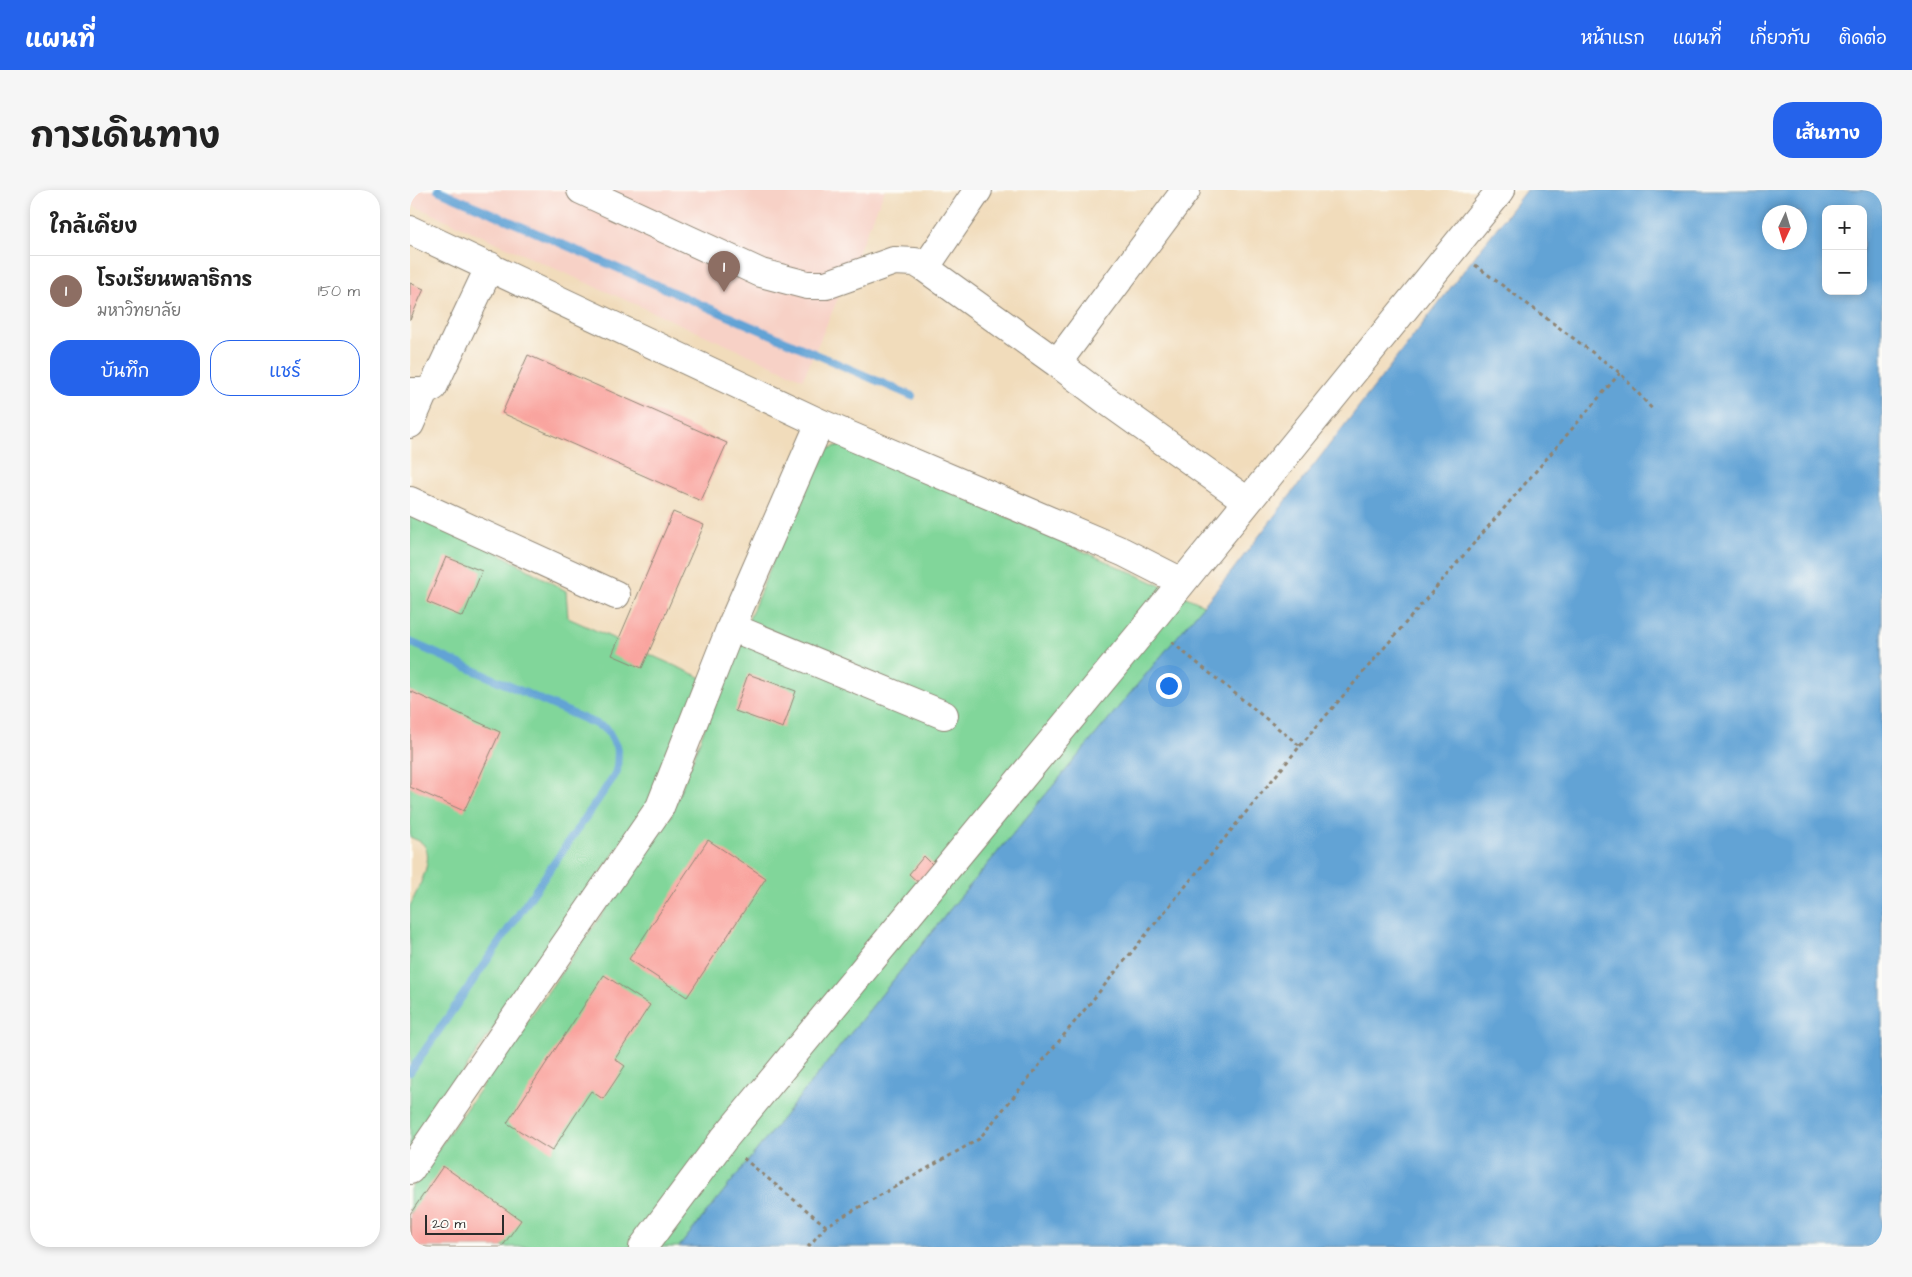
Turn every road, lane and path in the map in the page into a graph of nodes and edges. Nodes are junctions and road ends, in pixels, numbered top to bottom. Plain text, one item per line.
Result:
1 (581, 190) edge
2 (978, 190) edge
3 (1186, 190) edge
4 (1502, 190) edge
5 (410, 230) edge
6 (1470, 261) dead end
7 (490, 266) junction
8 (925, 268) junction
9 (1057, 362) junction
10 (1620, 372) junction
11 (417, 392) edge
12 (1654, 411) dead end
13 (820, 423) junction
14 (410, 424) edge
15 (410, 501) edge
16 (1247, 501) junction
17 (1182, 582) junction
18 (616, 595) dead end
19 (1150, 622) junction
20 (731, 628) junction
21 (944, 715) dead end
22 (1300, 746) junction
23 (723, 1140) junction
24 (410, 1170) edge
25 (826, 1226) junction
26 (643, 1247) edge
27 (808, 1247) edge

1 - 8 lane
2 - 8 lane
3 - 9 lane
4 - 16 lane
5 - 7 lane
6 - 10 path
7 - 11 lane
7 - 13 lane
8 - 9 lane
9 - 16 lane
10 - 12 path
10 - 22 path
11 - 14 lane
13 - 17 lane
13 - 20 lane
15 - 18 lane
16 - 17 lane
17 - 19 lane
19 - 22 path
19 - 23 lane
20 - 21 lane
20 - 24 lane
22 - 25 path
23 - 25 path
23 - 26 lane
25 - 27 path

